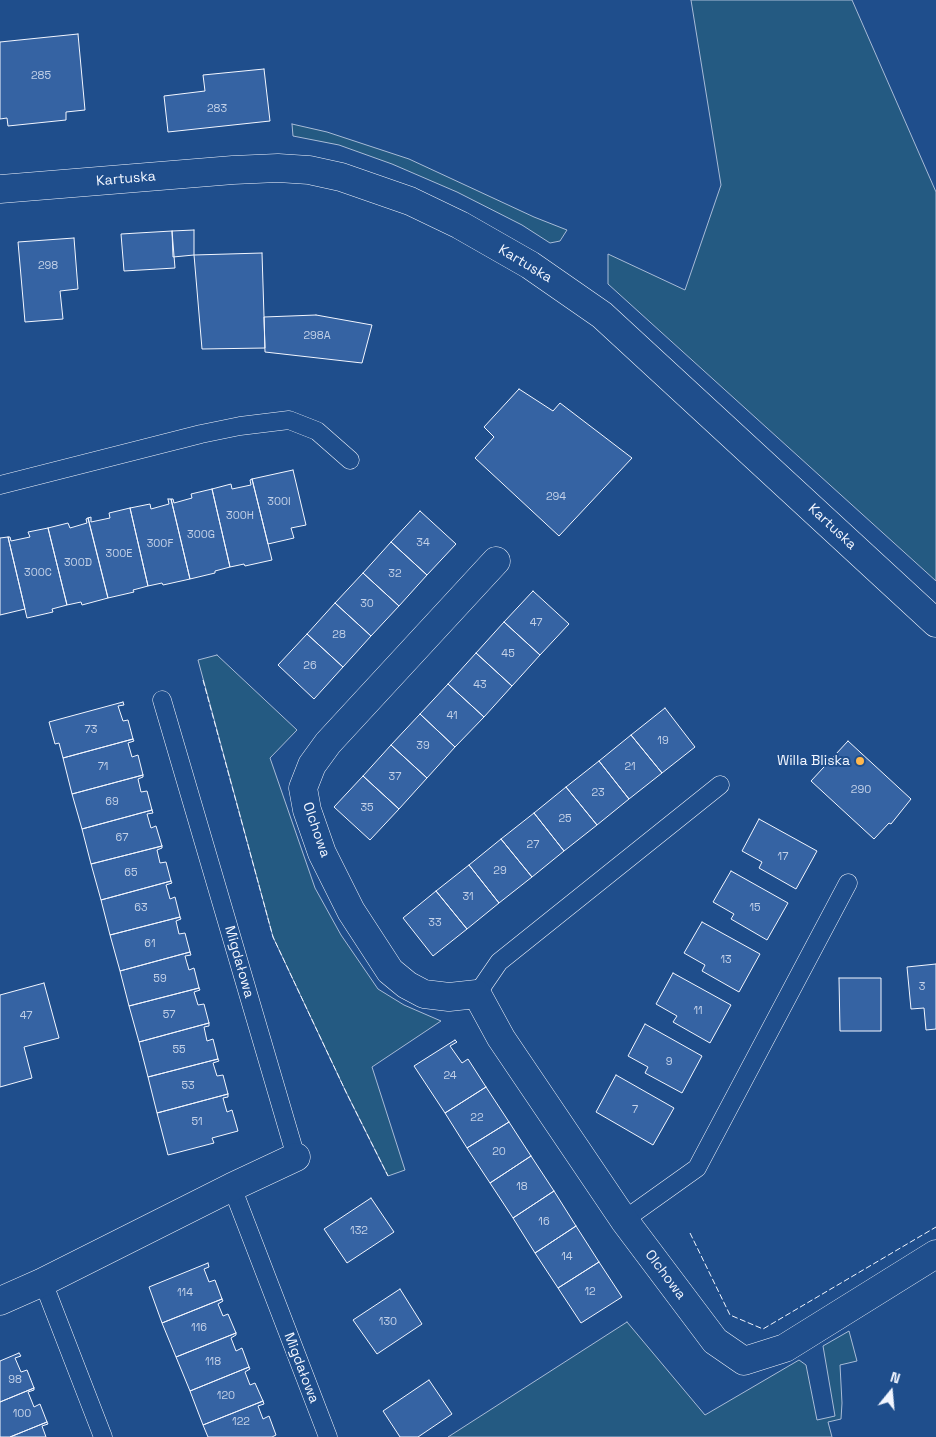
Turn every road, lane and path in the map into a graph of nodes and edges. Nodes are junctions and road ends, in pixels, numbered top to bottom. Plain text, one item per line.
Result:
1 (0, 189) edge
2 (350, 460) dead end
3 (0, 485) edge
4 (496, 561) dead end
5 (936, 623) edge
6 (162, 700) dead end
7 (720, 785) dead end
8 (848, 884) dead end
9 (477, 994) junction
10 (296, 1157) joint
11 (232, 1187) junction
12 (624, 1220) junction
13 (936, 1254) edge
14 (43, 1282) junction
15 (0, 1301) edge
16 (103, 1437) edge
17 (328, 1437) edge

1 - 5 street, Kartuska
2 - 3 lane
4 - 9 street, Olchowa
6 - 10 lane, Migdałowa
7 - 9 lane
8 - 12 lane
9 - 12 street, Olchowa
10 - 11 street, Migdałowa
11 - 14 street, Migdałowa
11 - 17 lane, Migdałowa
12 - 13 street, Olchowa
14 - 15 street, Migdałowa
14 - 16 lane

